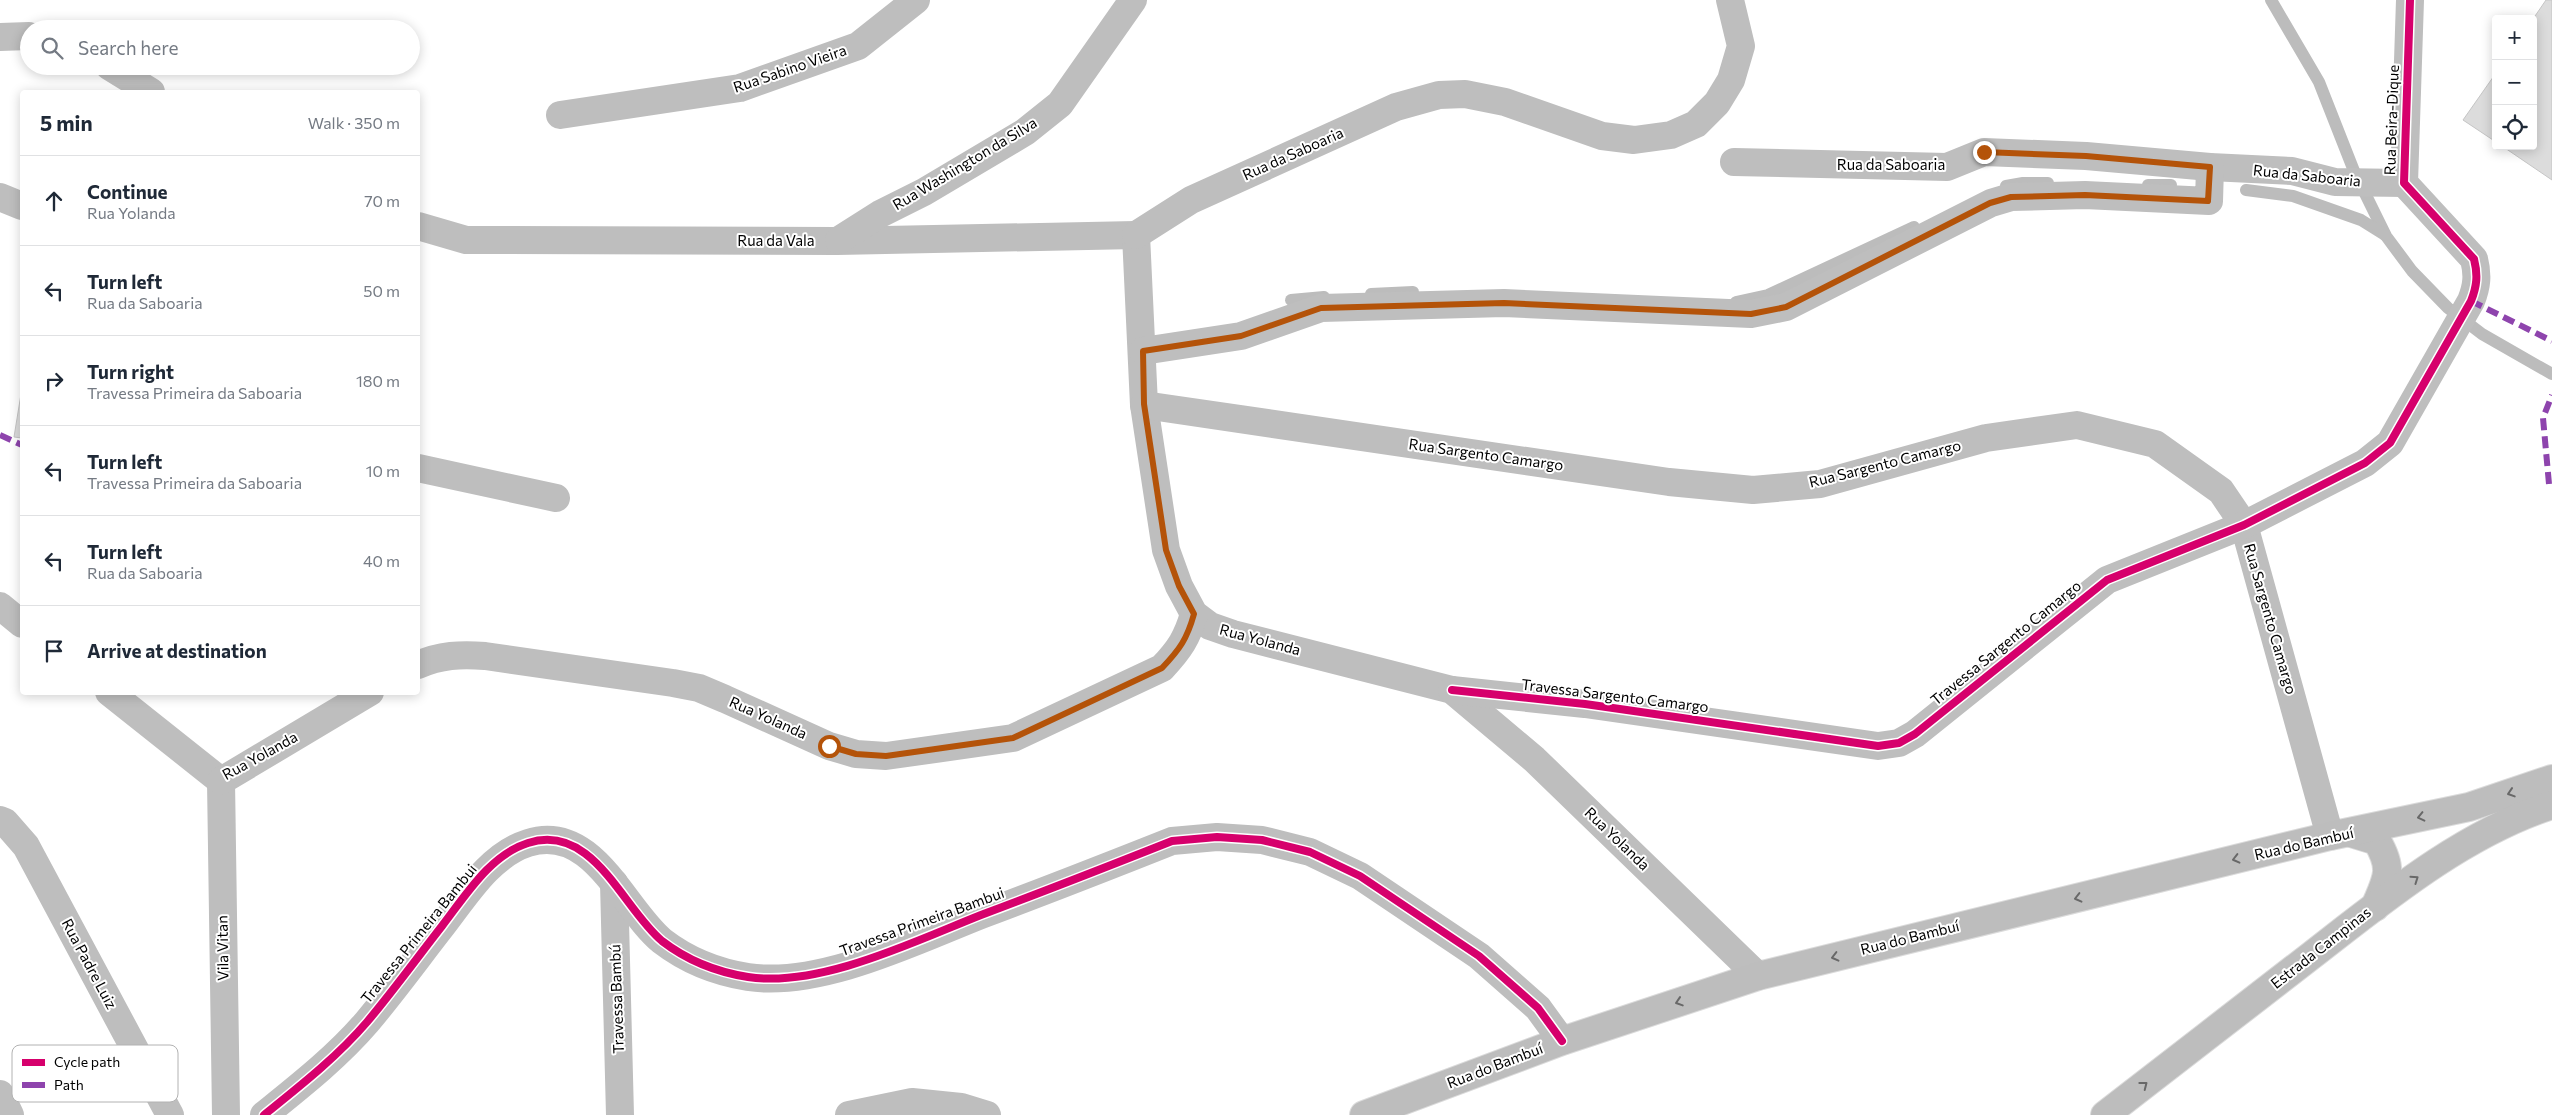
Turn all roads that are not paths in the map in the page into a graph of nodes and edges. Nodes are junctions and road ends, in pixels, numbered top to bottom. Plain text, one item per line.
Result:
1 (916, 0) edge
2 (1133, 0) edge
3 (1730, 0) edge
4 (2410, 0) edge
5 (20, 36) edge
6 (0, 37) edge
7 (124, 75) edge
8 (148, 90) edge
9 (560, 115) dead end
10 (1734, 162) dead end
11 (2210, 179) junction
12 (2392, 183) junction
13 (0, 197) edge
14 (20, 205) edge
15 (420, 227) edge
16 (1136, 235) junction
17 (838, 241) junction
18 (2468, 305) joint
19 (1143, 351) junction
20 (1144, 404) junction
21 (420, 468) edge
22 (556, 498) dead end
23 (2244, 525) junction
24 (0, 606) edge
25 (1194, 614) junction
26 (20, 622) edge
27 (420, 665) edge
28 (1452, 690) junction
29 (113, 695) edge
30 (365, 695) edge
31 (2552, 779) edge
32 (221, 781) junction
33 (2552, 805) edge
34 (0, 820) edge
35 (2341, 835) junction
36 (614, 883) junction
37 (2375, 907) junction
38 (1758, 976) junction
39 (1562, 1041) junction
40 (133, 1045) edge
41 (0, 1094) edge
42 (163, 1102) edge
43 (10, 1115) edge
44 (170, 1115) edge
45 (226, 1115) edge
46 (264, 1115) edge
47 (620, 1115) edge
48 (849, 1115) edge
49 (987, 1115) edge
50 (1364, 1115) edge
51 (2105, 1115) edge

1 - 9 street, Rua Sabino Vieira
2 - 17 street, Rua Washington da Silva
3 - 16 street, Rua da Saboaria
4 - 12 street, Rua Beira-Dique
5 - 6 street
7 - 8 street
10 - 11 street, Rua da Saboaria
11 - 12 street, Rua da Saboaria
11 - 19 street
12 - 18 street, Rua Beira-Dique
13 - 14 street
15 - 17 street, Rua da Vala
16 - 17 street, Rua da Vala
16 - 19 street
18 - 23 street, Travessa Sargento Camargo
19 - 20 street
20 - 23 street, Rua Sargento Camargo
20 - 25 street
21 - 22 street
23 - 28 street, Travessa Sargento Camargo
23 - 35 street, Rua Sargento Camargo
24 - 26 street
25 - 27 street, Rua Yolanda
25 - 28 street, Rua Yolanda
28 - 38 street, Rua Yolanda
29 - 32 street, Rua Yolanda
30 - 32 street, Rua Yolanda
31 -> 35 main road, Rua do Bambuí
32 - 45 street, Vila Vitan
37 -> 33 main road, Estrada Campinas
34 - 40 street, Rua Padre Luiz
35 - 37 main road
35 -> 38 main road, Rua do Bambuí
36 - 39 street, Travessa Primeira Bambui
36 - 46 street, Travessa Primeira Bambui
36 - 47 street, Travessa Bambú
51 -> 37 main road, Estrada Campinas
38 -> 39 main road, Rua do Bambuí
39 - 50 main road, Rua do Bambuí
41 - 43 street
42 - 44 street, Rua Padre Luiz
48 - 49 street

